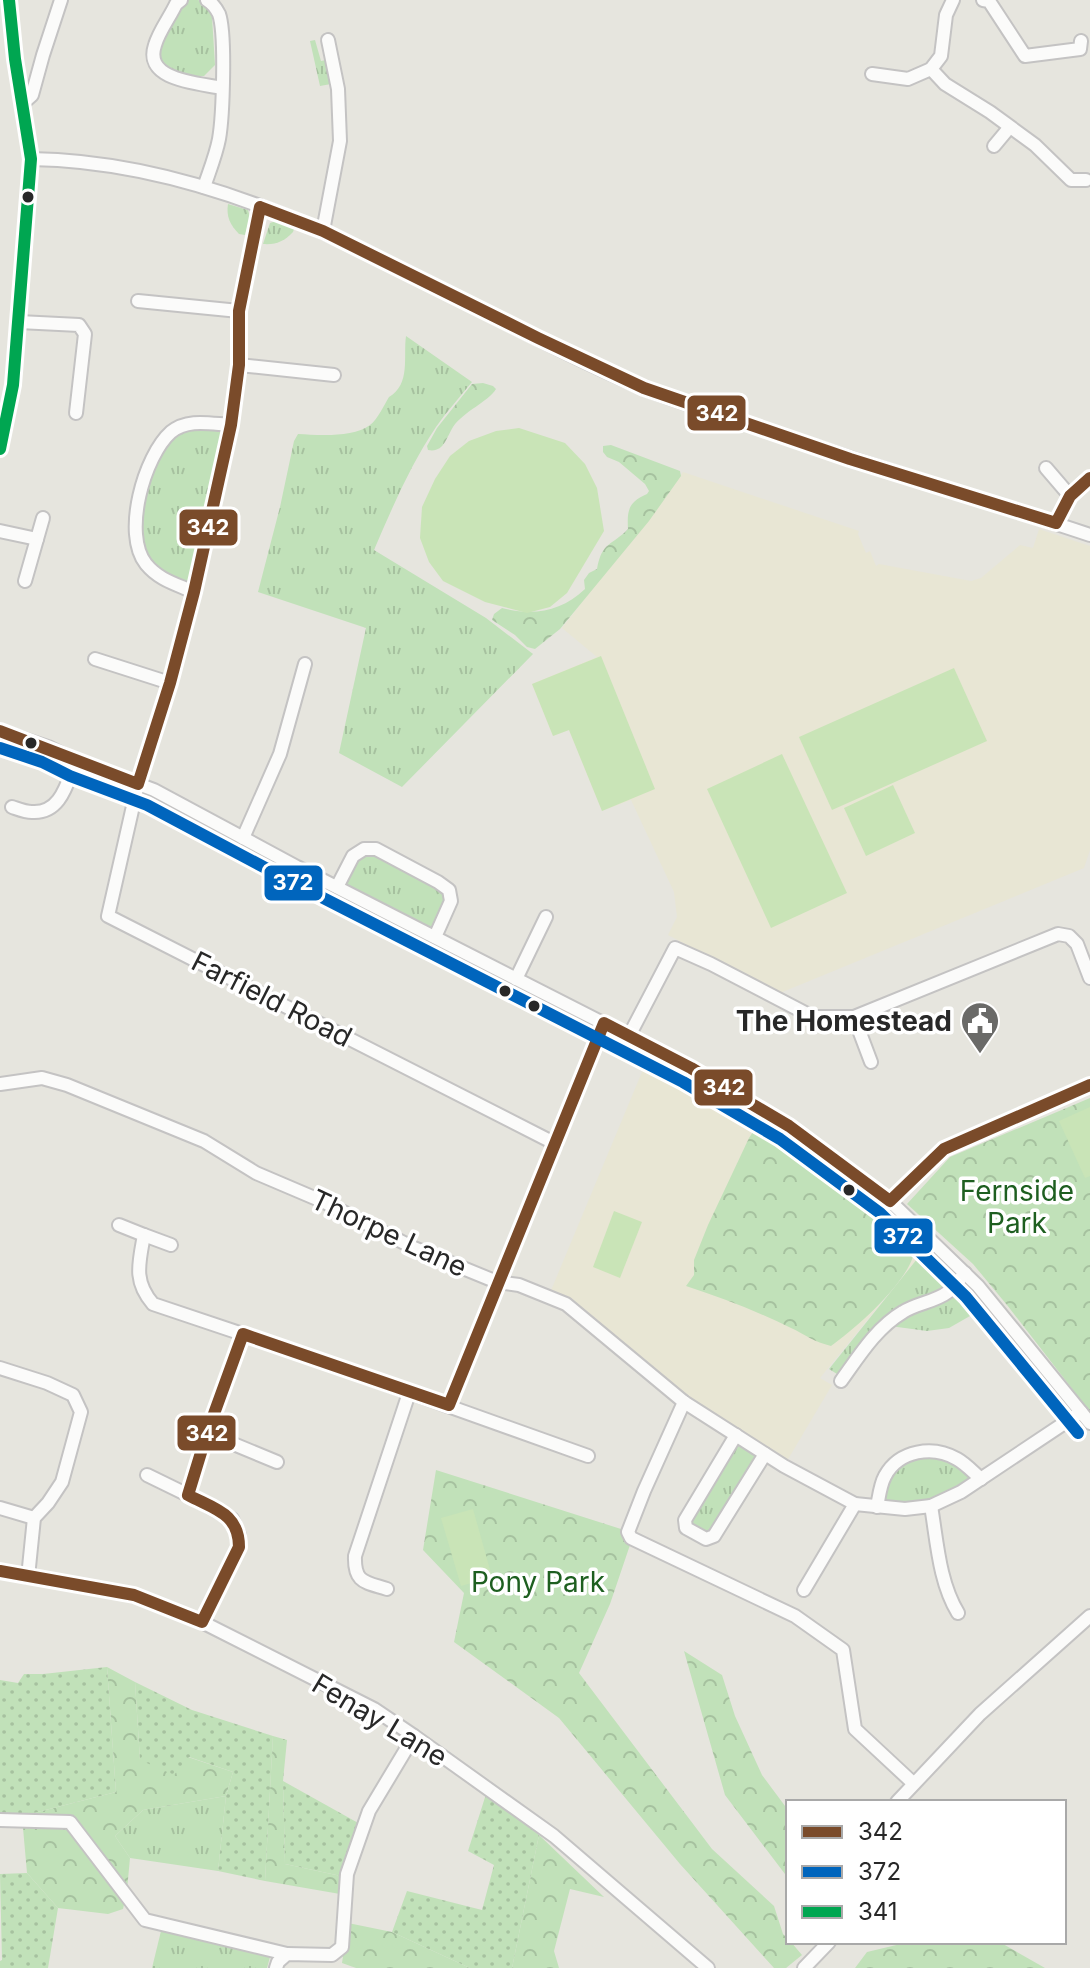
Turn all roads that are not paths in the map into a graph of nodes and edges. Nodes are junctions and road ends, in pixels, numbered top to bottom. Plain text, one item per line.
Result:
1 (9, 0) edge
2 (61, 0) edge
3 (181, 0) edge
4 (207, 0) edge
5 (953, 0) edge
6 (983, 0) edge
7 (328, 40) dead end
8 (1081, 41) dead end
9 (43, 55) junction
10 (15, 59) junction
11 (931, 69) junction
12 (872, 74) dead end
13 (222, 88) junction
14 (22, 104) junction
15 (1009, 128) junction
16 (994, 146) dead end
17 (31, 159) junction
18 (1086, 180) dead end
19 (204, 187) junction
20 (260, 207) junction
21 (323, 231) junction
22 (138, 301) dead end
23 (239, 311) junction
24 (19, 322) junction
25 (239, 365) junction
26 (334, 375) dead end
27 (76, 413) dead end
28 (231, 425) junction
29 (0, 449) edge
30 (1046, 468) dead end
31 (1090, 478) edge
32 (1070, 496) junction
33 (43, 518) dead end
34 (1056, 523) junction
35 (0, 531) edge
36 (1090, 535) edge
37 (37, 539) junction
38 (25, 581) dead end
39 (194, 592) junction
40 (95, 659) dead end
41 (305, 664) dead end
42 (170, 683) junction
43 (0, 731) edge
44 (76, 761) junction
45 (138, 784) junction
46 (12, 807) dead end
47 (243, 838) junction
48 (337, 887) junction
49 (546, 917) dead end
50 (435, 937) junction
51 (1090, 978) edge
52 (516, 979) junction
53 (854, 1017) junction
54 (604, 1023) junction
55 (629, 1036) junction
56 (871, 1062) dead end
57 (0, 1084) edge
58 (1090, 1085) edge
59 (556, 1144) junction
60 (890, 1201) junction
61 (119, 1225) dead end
62 (144, 1235) junction
63 (171, 1245) dead end
64 (965, 1273) junction
65 (497, 1282) junction
66 (243, 1334) junction
67 (0, 1368) edge
68 (841, 1381) dead end
69 (409, 1393) junction
70 (684, 1402) junction
71 (449, 1405) junction
72 (1081, 1412) junction
73 (1090, 1423) edge
74 (207, 1433) junction
75 (736, 1435) junction
76 (765, 1454) junction
77 (588, 1456) dead end
78 (277, 1462) dead end
79 (147, 1475) dead end
80 (981, 1479) junction
81 (188, 1495) junction
82 (855, 1504) junction
83 (931, 1506) junction
84 (877, 1507) junction
85 (0, 1508) edge
86 (34, 1518) junction
87 (0, 1571) edge
88 (28, 1577) junction
89 (387, 1589) dead end
90 (804, 1590) dead end
91 (958, 1613) dead end
92 (1090, 1616) edge
93 (202, 1622) junction
94 (414, 1736) junction
95 (913, 1783) junction
96 (899, 1800) edge
97 (0, 1820) edge
98 (827, 1944) edge
99 (287, 1954) junction
100 (276, 1968) edge
101 (708, 1968) edge
102 (804, 1968) edge

1 - 10 street
2 - 9 street
3 - 13 street
4 - 13 street
5 - 11 street
6 - 8 street
7 - 21 street
9 - 10 street
9 - 14 street
10 - 14 street
11 - 12 street
11 - 15 street
13 - 19 street
14 - 17 street
15 - 16 street
15 - 18 street
17 - 19 street
17 - 24 street
19 - 20 street
20 - 21 street
20 - 23 street
21 - 34 street
22 - 23 street
23 - 25 street
24 - 27 street
24 - 29 street
25 - 26 street
25 - 28 street
28 - 39 street
28 - 39 street
30 - 32 street
31 - 32 street
32 - 34 street
33 - 37 street
34 - 36 street
35 - 37 street
37 - 38 street
39 - 42 street
40 - 42 street
41 - 47 street
42 - 45 street
43 - 44 street
44 - 45 street
44 - 46 street
45 - 47 street
45 - 59 street, Farfield Road
47 - 48 street
48 - 50 street
48 - 50 street
49 - 52 street
50 - 52 street
51 - 53 street
52 - 54 street
53 - 55 street
53 - 56 street
54 - 55 street
54 - 59 street
55 - 60 street
57 - 65 street, Thorpe Lane
58 - 60 street
59 - 65 street
60 - 64 street
61 - 62 street
62 - 63 street
62 - 66 street
64 - 68 street
64 - 72 street
65 - 70 street, Thorpe Lane
65 - 71 street
66 - 69 street
66 - 74 street
67 - 86 street
69 - 71 street
69 - 89 street
70 - 75 street, Thorpe Lane
70 - 95 street
71 - 77 street
72 - 73 street
72 - 80 street, Thorpe Lane
74 - 78 street
74 - 81 street
75 - 76 street, Thorpe Lane
75 - 76 street
76 - 82 street, Thorpe Lane
79 - 81 street
80 - 83 street, Thorpe Lane
80 - 84 street
81 - 93 street
82 - 84 street, Thorpe Lane
82 - 90 street
83 - 84 street, Thorpe Lane
83 - 91 street
85 - 86 street
86 - 88 street
87 - 88 street, Fenay Lane
88 - 93 street, Fenay Lane
92 - 95 street
93 - 94 street, Fenay Lane
94 - 99 street
94 - 101 street, Fenay Lane
95 - 96 street
97 - 99 street
98 - 102 street
99 - 100 street

